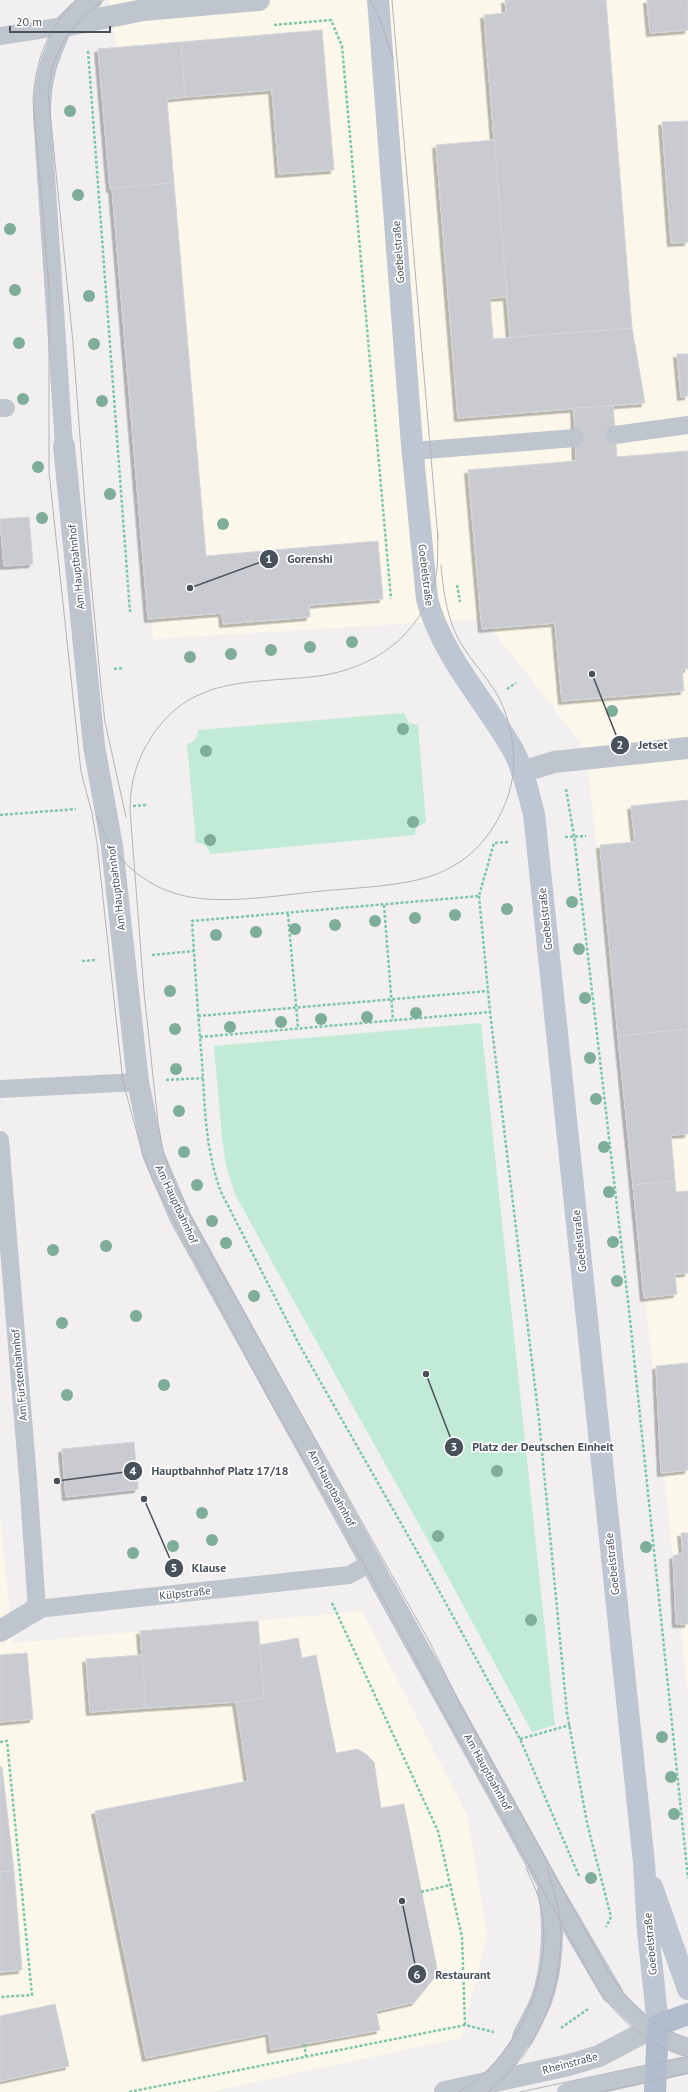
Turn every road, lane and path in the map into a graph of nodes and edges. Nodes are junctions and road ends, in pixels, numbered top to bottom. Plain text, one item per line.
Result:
1 (90, 0) edge
2 (258, 0) edge
3 (375, 5) edge
4 (64, 26) junction
5 (268, 26) dead end
6 (0, 36) edge
7 (88, 43) dead end
8 (688, 426) edge
9 (615, 435) dead end
10 (575, 438) dead end
11 (64, 446) joint
12 (413, 451) junction
13 (391, 599) dead end
14 (130, 612) dead end
15 (688, 748) edge
16 (522, 772) junction
17 (146, 805) dead end
18 (105, 807) junction
19 (0, 815) edge
20 (574, 836) dead end
21 (513, 842) dead end
22 (478, 896) junction
23 (384, 905) junction
24 (288, 914) junction
25 (488, 991) junction
26 (392, 999) junction
27 (296, 1008) junction
28 (490, 1012) junction
29 (198, 1016) junction
30 (393, 1020) junction
31 (298, 1028) junction
32 (200, 1037) junction
33 (203, 1078) junction
34 (138, 1082) junction
35 (0, 1089) edge
36 (0, 1140) edge
37 (374, 1564) junction
38 (318, 1578) junction
39 (37, 1609) junction
40 (0, 1631) edge
41 (570, 1725) junction
42 (520, 1739) junction
43 (0, 1742) edge
44 (644, 1863) junction
45 (688, 1878) edge
46 (546, 1879) junction
47 (582, 1882) dead end
48 (450, 1884) junction
49 (421, 1892) dead end
50 (603, 1932) dead end
51 (688, 1989) edge
52 (612, 1993) joint
53 (0, 1997) edge
54 (688, 2014) edge
55 (655, 2030) junction
56 (524, 2037) joint
57 (304, 2044) dead end
58 (688, 2048) edge
59 (306, 2056) junction
60 (688, 2065) edge
61 (652, 2080) edge
62 (481, 2088) edge
63 (128, 2092) edge
64 (445, 2092) edge
65 (566, 2092) edge

1 - 4 street
2 - 4 street
3 - 12 main road, Goebelstraße
4 - 6 lane
4 - 11 lane
5 - 13 path
7 - 14 path
8 - 9 lane
10 - 12 lane
11 - 18 street, Am Hauptbahnhof
12 - 16 main road, Goebelstraße
15 - 16 street
16 - 44 main road, Goebelstraße
17 - 18 path
18 - 19 path
18 - 34 street, Am Hauptbahnhof
20 - 45 path
21 - 22 path
22 - 23 path
22 - 25 path
23 - 24 path
23 - 26 path
24 - 27 path
24 - 29 path
25 - 26 path
25 - 28 path
26 - 27 path
26 - 30 path
27 - 29 path
27 - 31 path
28 - 30 path
28 - 41 path
29 - 32 path
30 - 31 path
31 - 32 path
32 - 33 path
33 - 34 path
33 - 42 path
34 - 35 lane
34 - 37 street, Am Hauptbahnhof
36 - 39 lane, Am Fürstenbahnhof
37 - 38 lane, Külpstraße
37 - 46 street, Am Hauptbahnhof
38 - 39 lane, Külpstraße
38 - 48 path
39 - 40 street, Külpstraße
41 - 42 path
41 - 50 path
42 - 47 path
43 - 53 path
44 - 51 main road, Goebelstraße
44 - 55 main road, Goebelstraße
46 - 52 street, Am Hauptbahnhof
46 - 56 street, Am Hauptbahnhof
48 - 49 path
48 - 59 path
52 - 55 lane, Am Hauptbahnhof
54 - 55 main road, Rheinstraße
55 - 58 lane, Am Hauptbahnhof
55 - 61 main road
55 - 62 street, Rheinstraße
56 - 62 lane, Am Hauptbahnhof
57 - 59 path
59 - 63 path
60 - 61 lane
61 - 65 lane
62 - 64 street, Rheinstraße

